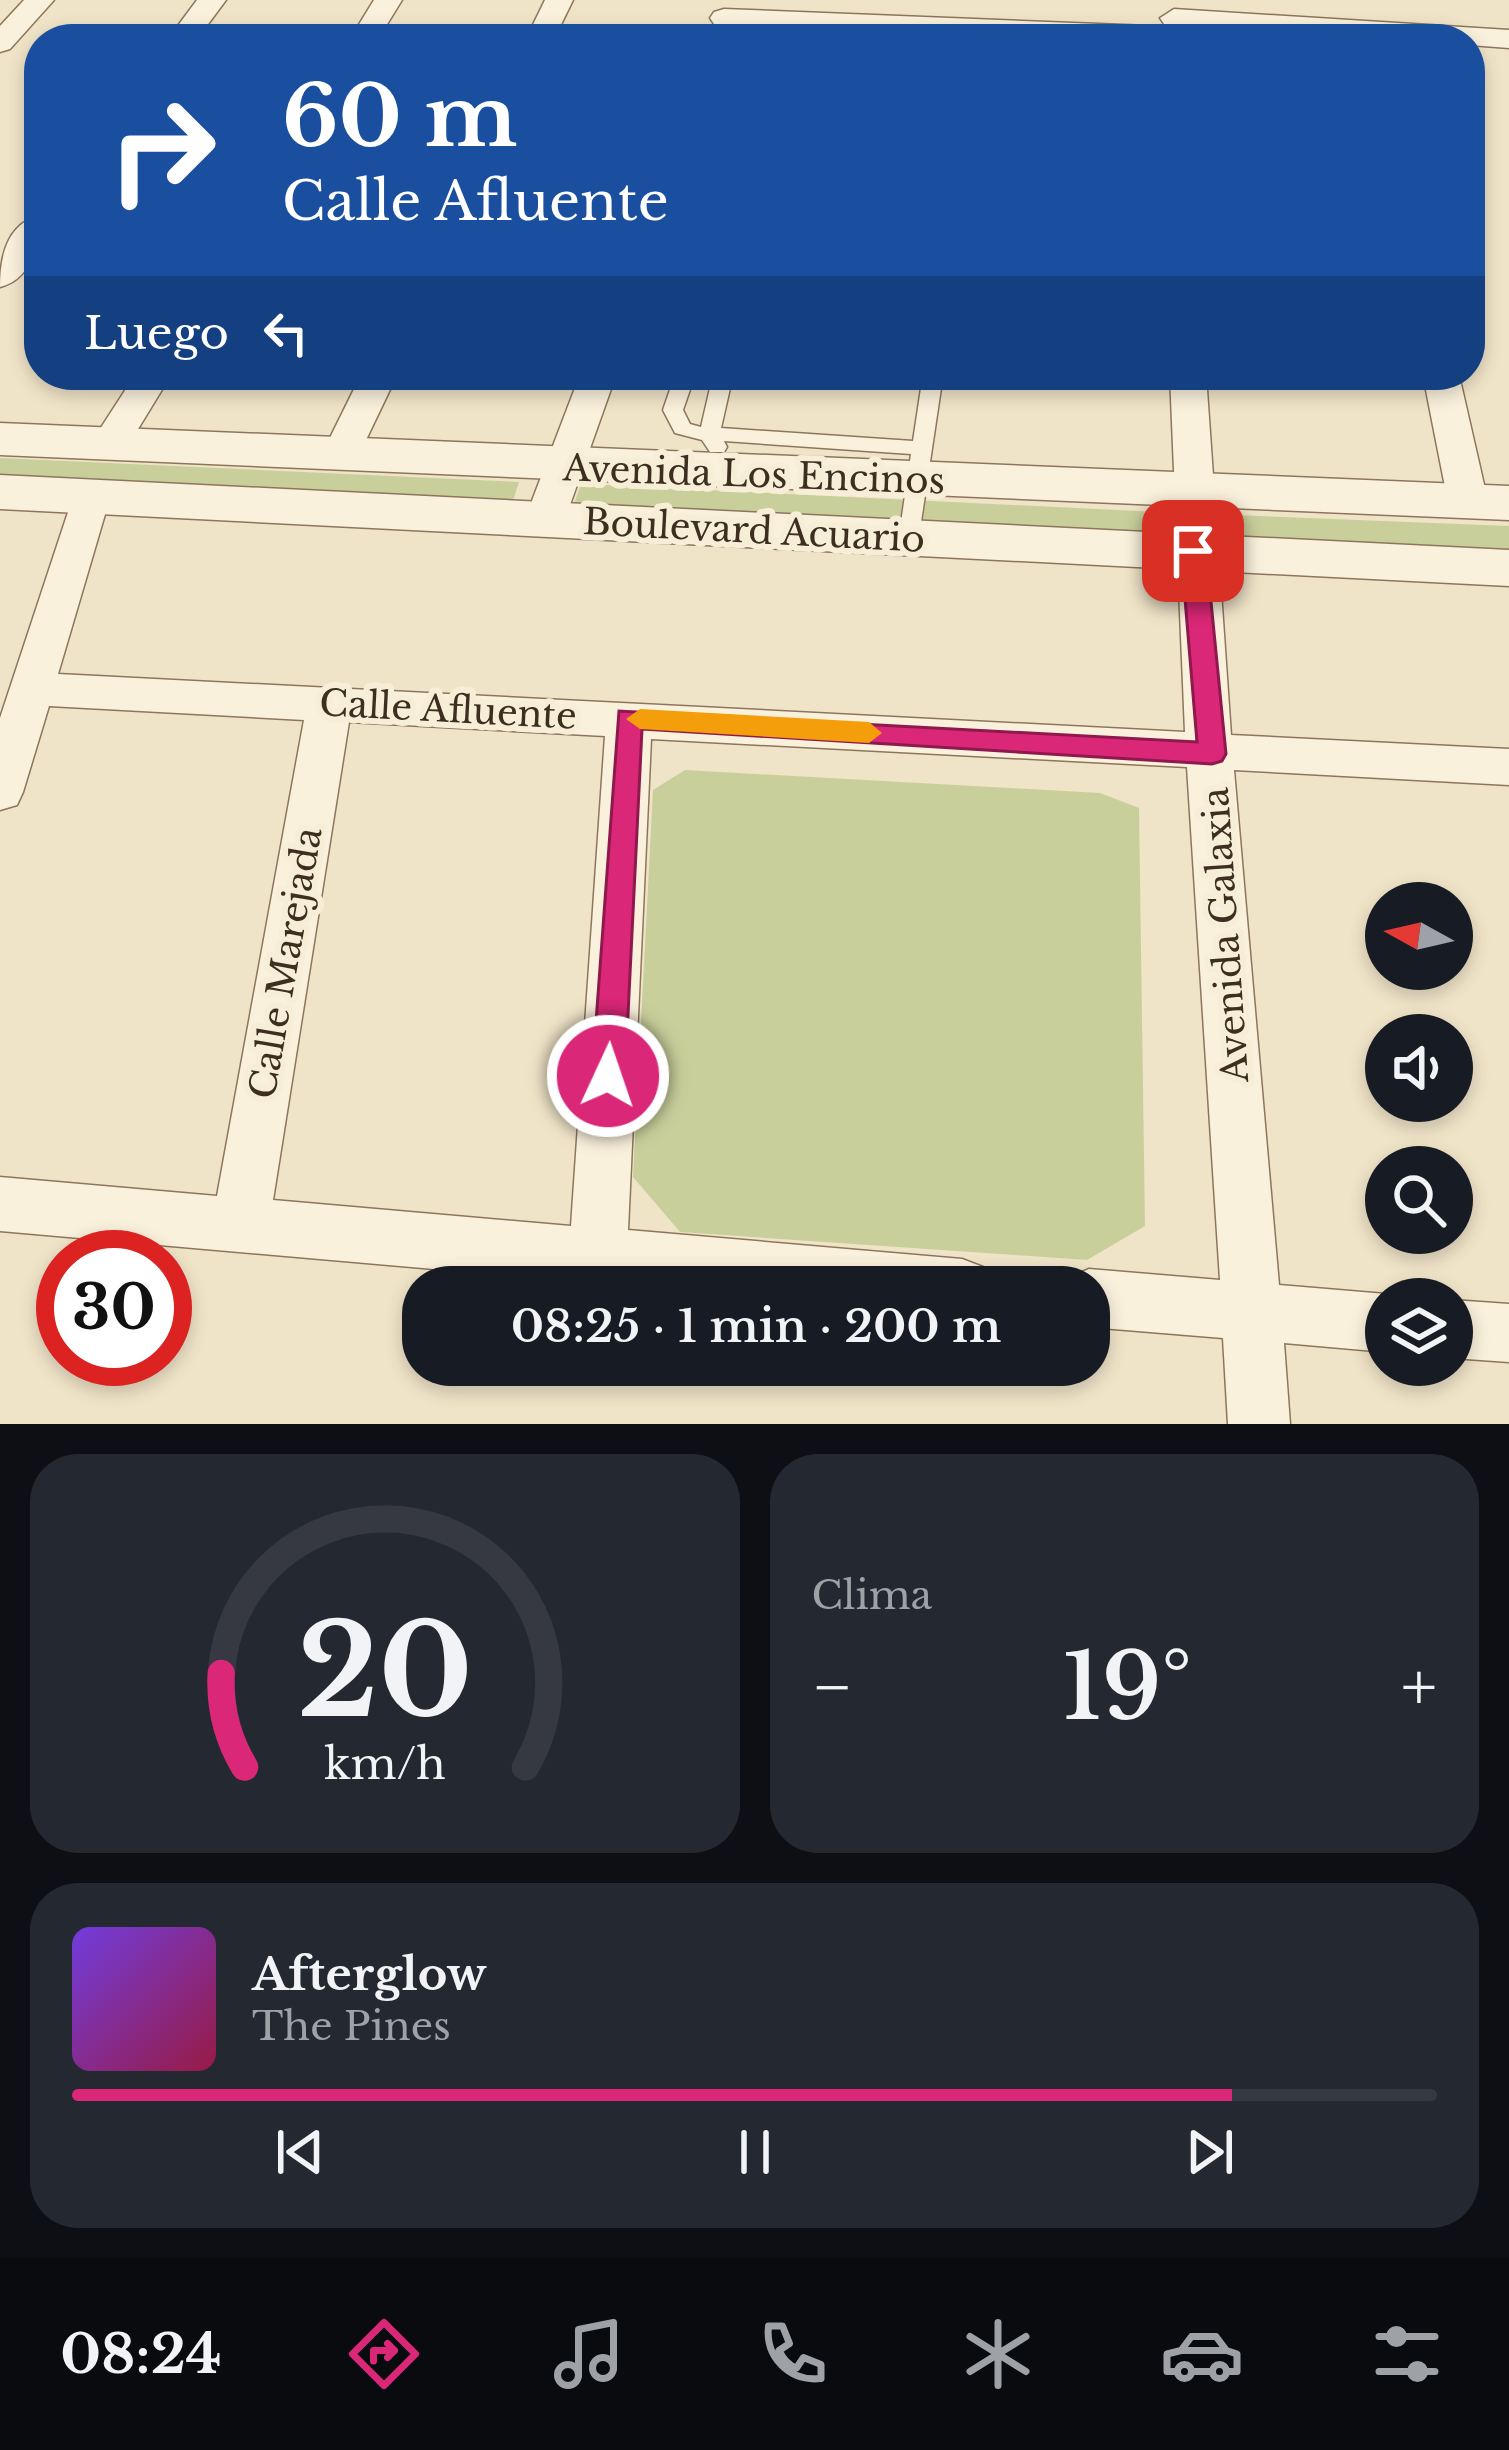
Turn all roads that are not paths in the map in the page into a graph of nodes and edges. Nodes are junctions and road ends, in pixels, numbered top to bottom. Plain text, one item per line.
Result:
1 (40, 0) edge
2 (212, 0) edge
3 (724, 19) edge
4 (1174, 23) edge
5 (194, 24) edge
6 (0, 44) edge
7 (24, 246) edge
8 (0, 277) edge
9 (144, 390) edge
10 (372, 390) edge
11 (592, 390) edge
12 (680, 390) edge
13 (721, 390) edge
14 (931, 390) edge
15 (1189, 390) edge
16 (1447, 390) edge
17 (0, 439) edge
18 (110, 443) junction
19 (713, 454) junction
20 (340, 456) junction
21 (919, 465) junction
22 (564, 466) junction
23 (0, 492) edge
24 (1192, 493) junction
25 (91, 494) junction
26 (1489, 502) edge
27 (545, 519) junction
28 (910, 537) junction
29 (1193, 551) junction
30 (1509, 568) edge
31 (33, 689) junction
32 (329, 704) junction
33 (629, 718) junction
34 (1212, 754) junction
35 (1509, 767) edge
36 (0, 792) edge
37 (0, 1204) edge
38 (241, 1222) junction
39 (598, 1255) junction
40 (723, 1266) edge
41 (1110, 1300) edge
42 (1252, 1313) junction
43 (1365, 1321) edge
44 (1473, 1330) edge
45 (1509, 1333) edge
46 (1259, 1424) edge

1 - 6 street
2 - 5 street
3 - 4 street
7 - 8 street
9 - 18 street
10 - 20 street
11 - 22 street
12 - 19 lane
13 - 19 lane
14 - 21 lane
15 - 24 street, Avenida Galaxia
16 - 26 street
17 - 18 street, Avenida Los Encinos
18 - 20 street, Avenida Los Encinos
19 - 21 street, Avenida Los Encinos
19 - 22 street, Avenida Los Encinos
20 - 22 street, Avenida Los Encinos
21 - 24 street, Avenida Los Encinos
21 - 28 lane
22 - 27 street
23 - 25 street, Boulevard Acuario
24 - 26 street, Avenida Los Encinos
24 - 29 street, Avenida Galaxia
25 - 27 street, Boulevard Acuario
25 - 31 street
27 - 28 street, Boulevard Acuario
28 - 29 street, Boulevard Acuario
29 - 30 street, Boulevard Acuario
29 - 34 street, Avenida Galaxia
31 - 32 street, Calle Afluente
31 - 36 street
32 - 33 street, Calle Afluente
32 - 38 street, Calle Marejada
33 - 34 street, Calle Afluente
33 - 39 street
34 - 35 street, Calle Afluente
34 - 42 street, Avenida Galaxia
37 - 38 street
38 - 39 street
39 - 40 street
41 - 42 street
42 - 43 street
42 - 46 street, Avenida Galaxia
44 - 45 street

